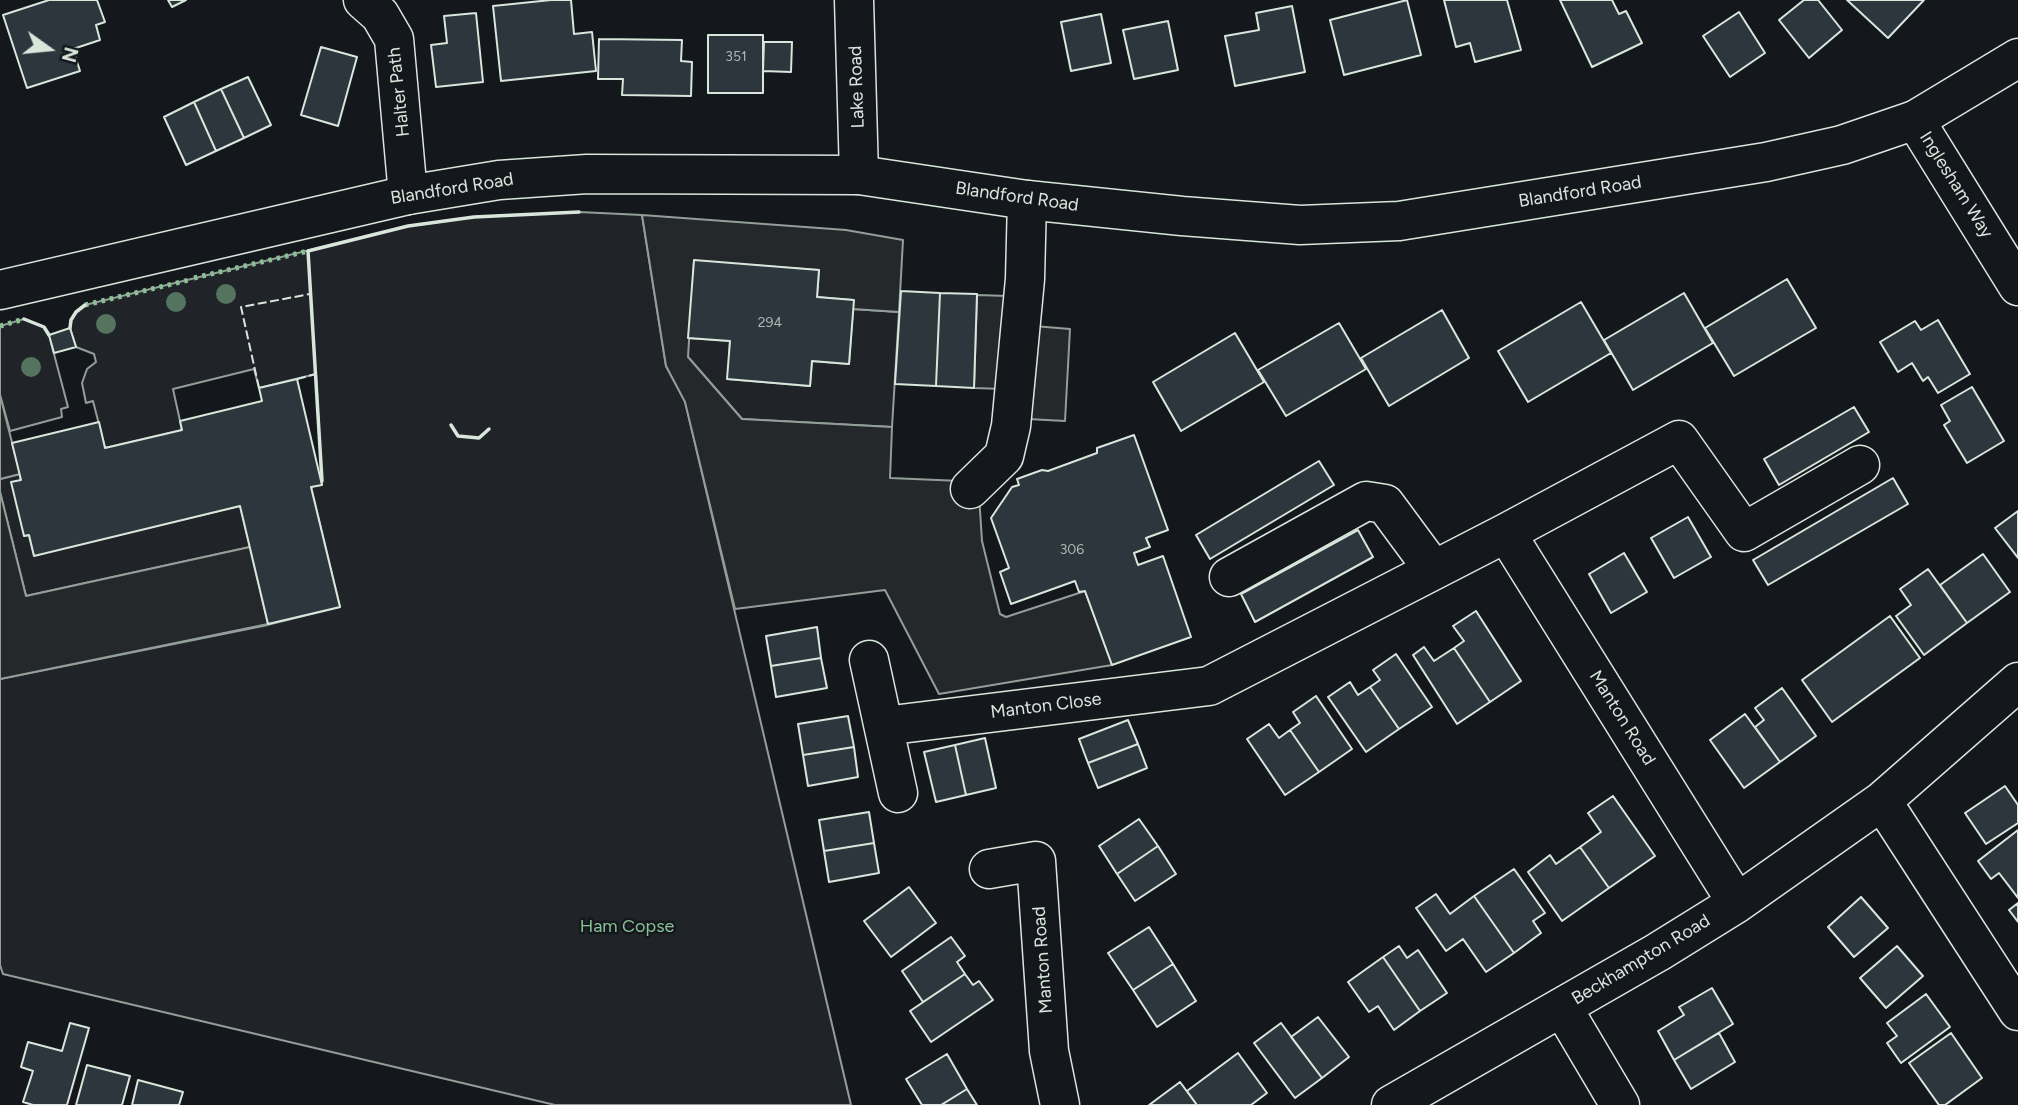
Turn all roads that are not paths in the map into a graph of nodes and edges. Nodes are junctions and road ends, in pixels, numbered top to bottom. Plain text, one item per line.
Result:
1 (363, 0) edge
2 (857, 1) edge
3 (2018, 58) edge
4 (1915, 120) junction
5 (859, 175) junction
6 (408, 195) junction
7 (1027, 201) junction
8 (2018, 286) edge
9 (0, 290) edge
10 (1860, 465) dead end
11 (970, 489) dead end
12 (1506, 533) junction
13 (1433, 569) junction
14 (1229, 577) dead end
15 (869, 660) dead end
16 (2018, 682) edge
17 (884, 726) junction
18 (898, 793) dead end
19 (1882, 801) junction
20 (989, 869) dead end
21 (1737, 903) junction
22 (1562, 1007) junction
23 (2018, 1011) edge
24 (1060, 1105) edge
25 (1391, 1105) edge
26 (1620, 1105) edge

1 - 6 street, Halter Path
2 - 5 street, Lake Road
3 - 4 street, Blandford Road
4 - 7 street, Blandford Road
4 - 8 street, Inglesham Way
5 - 6 street, Blandford Road
5 - 7 street, Blandford Road
6 - 9 street, Blandford Road
7 - 11 street
10 - 12 street
12 - 13 street
12 - 21 street, Manton Road
13 - 14 street
13 - 17 street, Manton Close
15 - 17 street
16 - 19 street, Beckhampton Road
17 - 18 street
19 - 21 street, Beckhampton Road
19 - 23 street
20 - 24 street, Manton Road
21 - 22 street, Beckhampton Road
22 - 25 street, Beckhampton Road
22 - 26 street

